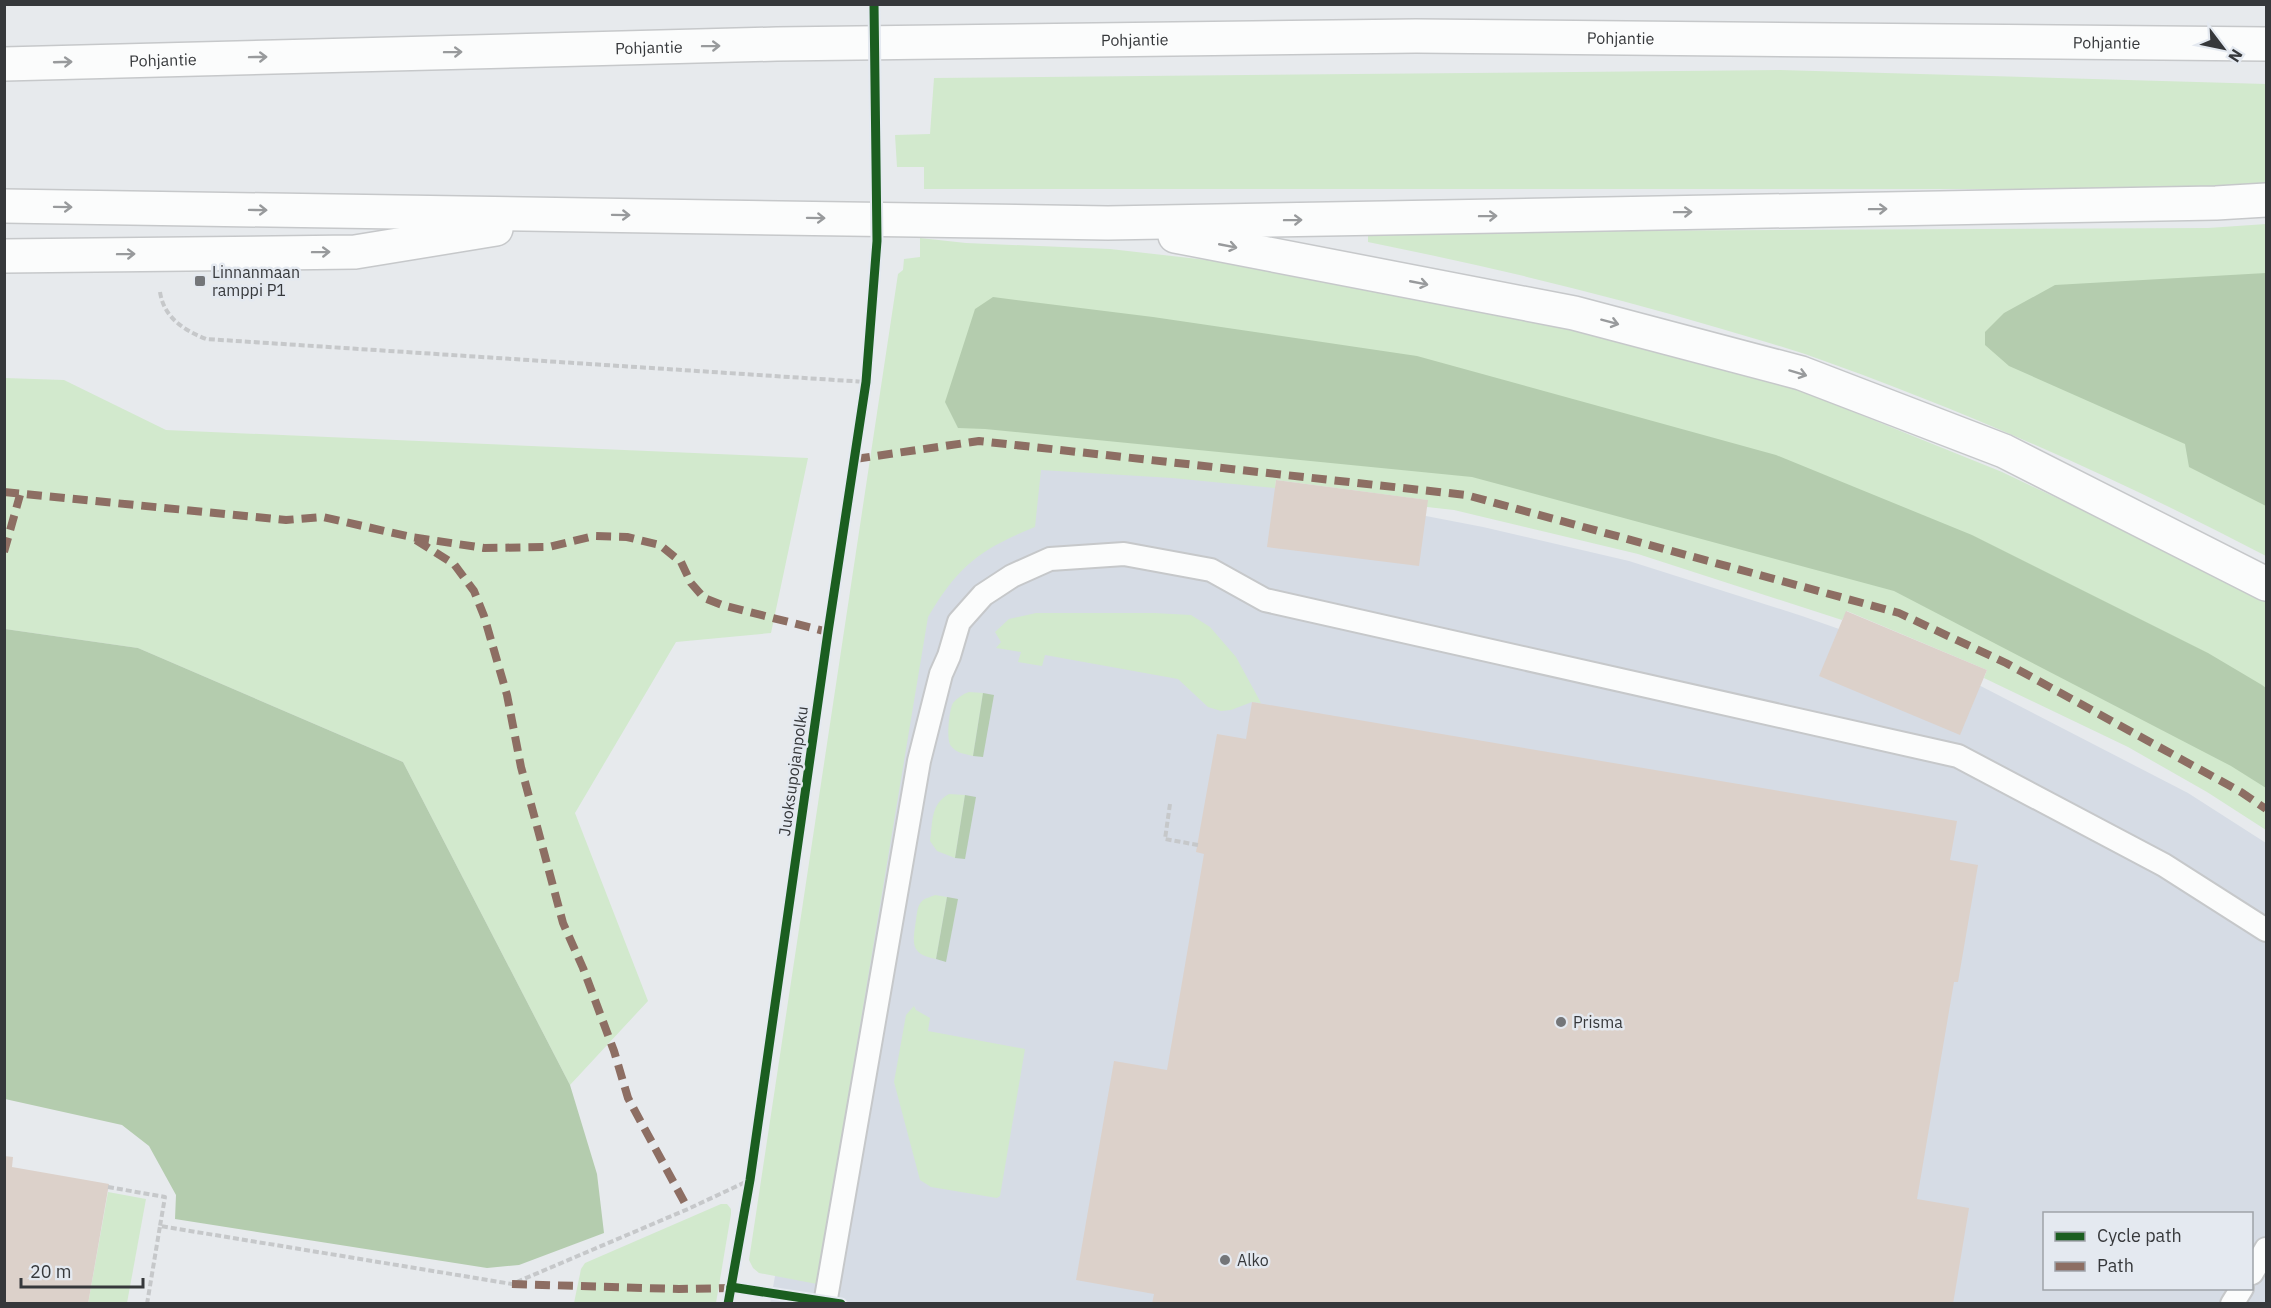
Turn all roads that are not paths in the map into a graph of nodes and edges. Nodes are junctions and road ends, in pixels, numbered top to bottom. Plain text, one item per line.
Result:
1 (2266, 44) edge
2 (4, 64) edge
3 (2266, 200) edge
4 (4, 206) edge
5 (583, 215) junction
6 (1108, 223) junction
7 (4, 256) edge
8 (2266, 584) edge
9 (2266, 930) edge
10 (2266, 1249) edge
11 (2253, 1271) edge
12 (2241, 1290) edge
13 (825, 1304) edge
14 (2232, 1304) edge

2 -> 1 highway, Pohjantie
6 -> 3 highway
4 -> 5 highway
5 -> 6 highway
7 -> 5 highway
6 -> 8 highway
9 - 13 lane
10 - 11 lane
12 - 14 lane

